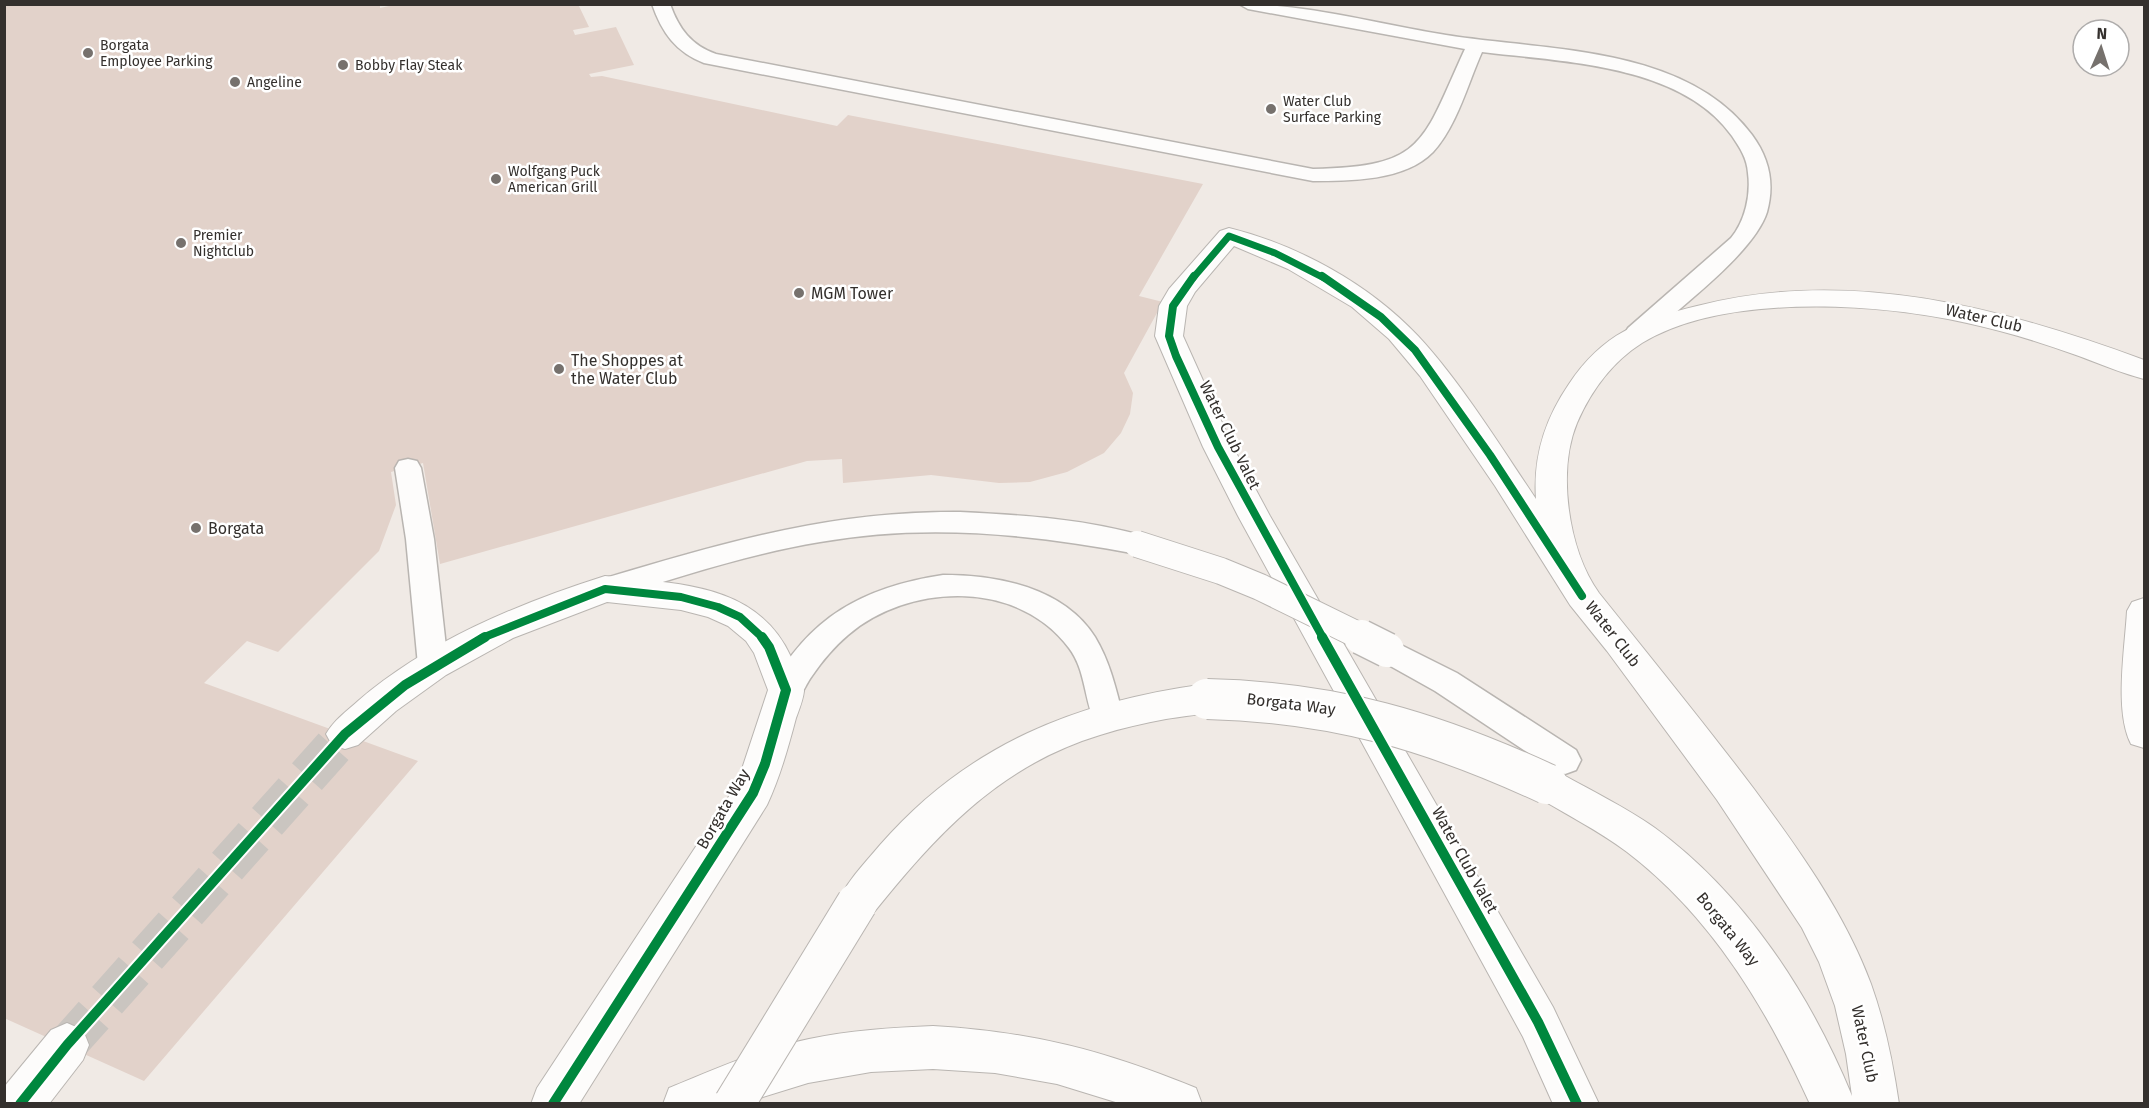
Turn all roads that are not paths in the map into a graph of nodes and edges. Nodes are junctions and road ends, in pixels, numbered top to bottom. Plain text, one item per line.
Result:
1 (661, 4) edge
2 (1248, 4) edge
3 (1476, 45) junction
4 (1637, 333) junction
5 (2145, 370) edge
6 (408, 468) dead end
7 (605, 589) junction
8 (1582, 596) junction
9 (2145, 611) edge
10 (433, 665) junction
11 (786, 690) junction
12 (1107, 716) junction
13 (2145, 733) edge
14 (345, 735) tunnel mouth
15 (1556, 772) junction
16 (67, 1045) tunnel mouth
17 (20, 1104) edge
18 (553, 1104) edge
19 (685, 1104) edge
20 (734, 1104) edge
21 (1180, 1104) edge
22 (1577, 1104) edge
23 (1833, 1104) edge
24 (1876, 1104) edge

1 - 3 lane
2 - 3 lane
3 - 4 lane
4 - 5 street, Water Club
4 - 8 street, Water Club
6 - 10 lane
7 - 10 street
7 - 11 street
7 - 15 lane, bridge
8 - 22 street, Water Club Valet
8 - 24 street, Water Club
9 - 13 street
10 - 14 street
11 - 12 lane
11 - 18 street, Borgata Way
12 - 15 street, Borgata Way, bridge
12 - 20 street, Borgata Way, bridge
15 - 23 street, Borgata Way
16 - 17 street
19 - 21 street

